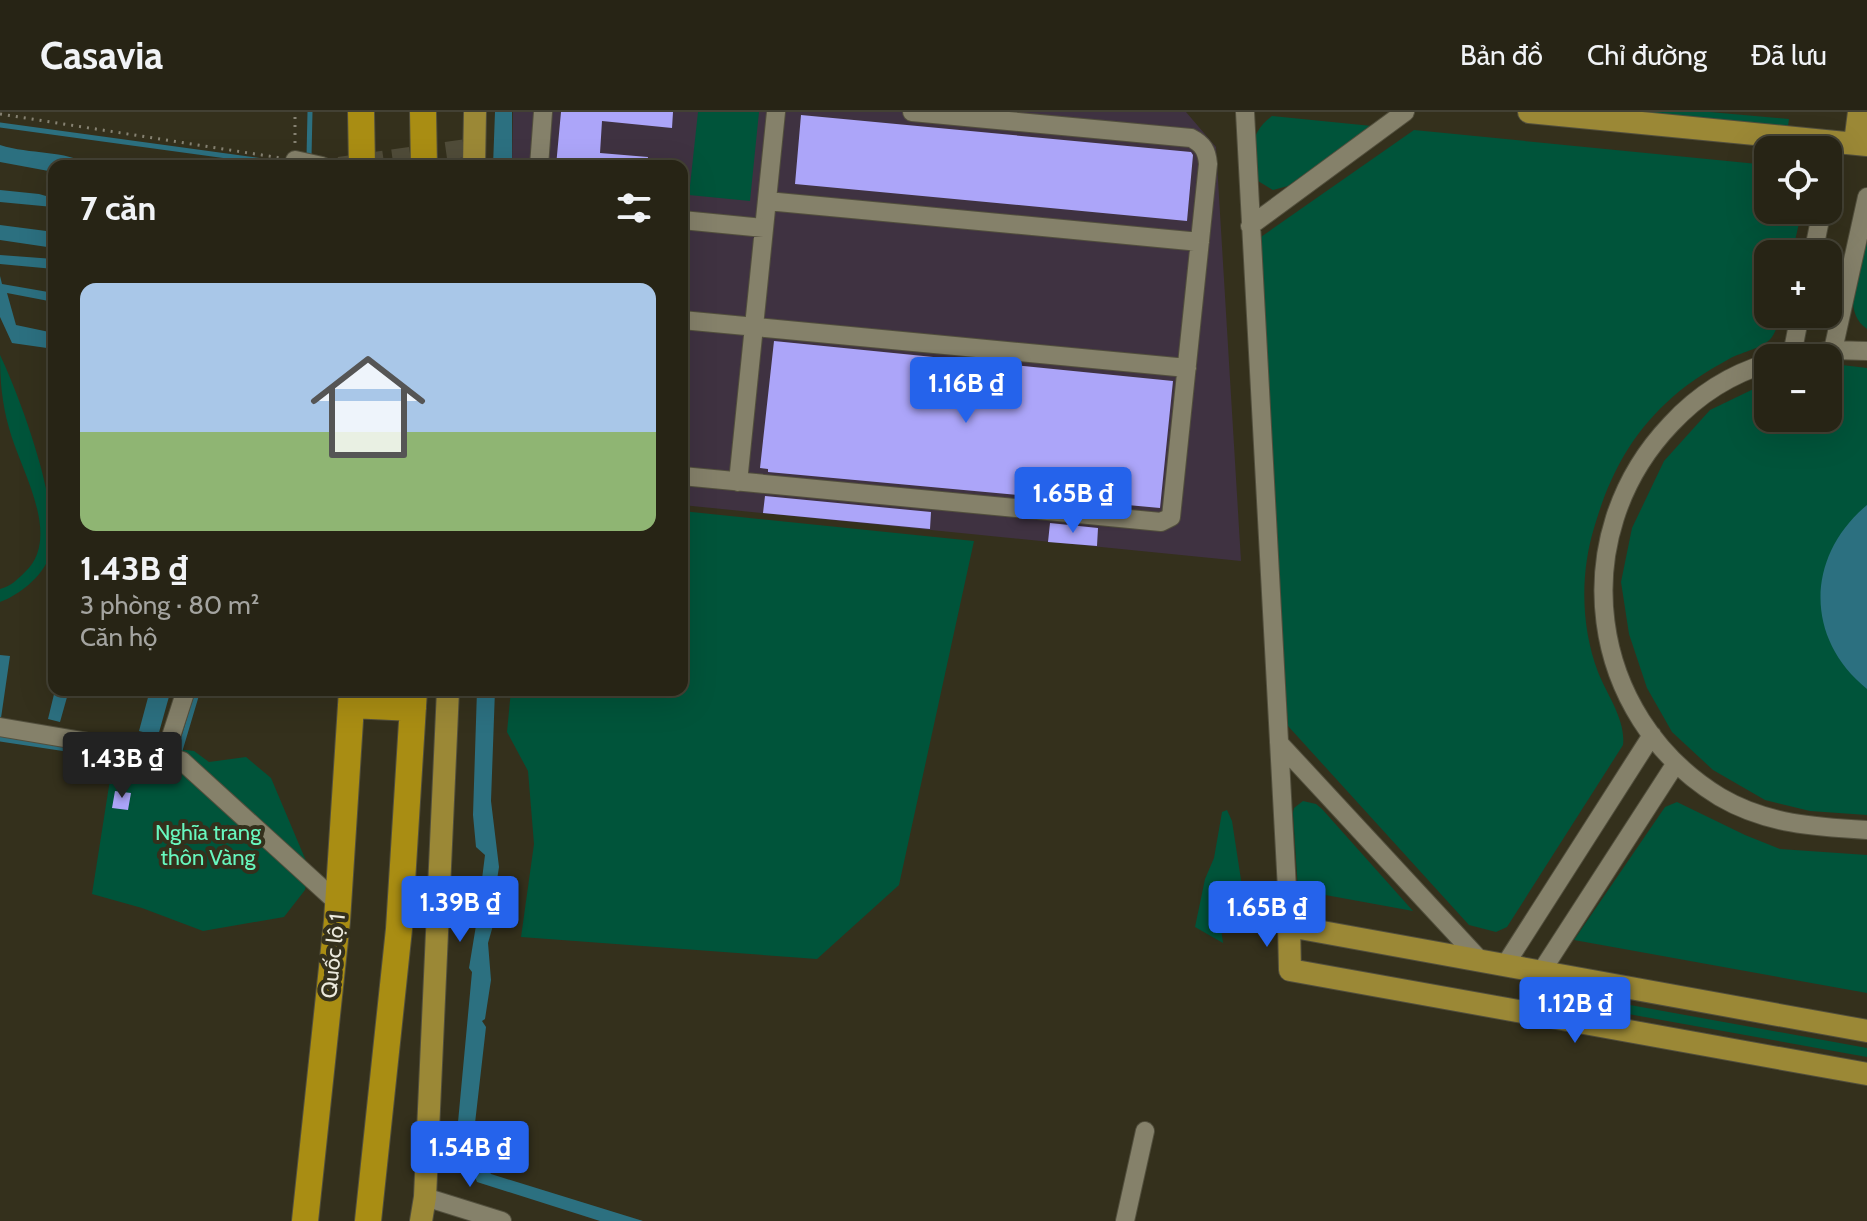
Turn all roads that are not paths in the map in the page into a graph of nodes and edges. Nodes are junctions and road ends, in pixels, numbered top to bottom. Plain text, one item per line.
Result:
1 (361, 112) edge
2 (423, 112) edge
3 (475, 112) edge
4 (543, 112) edge
5 (776, 112) edge
6 (912, 112) edge
7 (1245, 112) edge
8 (1405, 112) edge
9 (1529, 112) edge
10 (1859, 112) edge
11 (1853, 143) edge
12 (362, 160) edge
13 (424, 160) edge
14 (474, 160) edge
15 (539, 160) edge
16 (1867, 197) edge
17 (767, 201) junction
18 (688, 221) edge
19 (1250, 226) junction
20 (764, 228) junction
21 (1200, 242) junction
22 (688, 321) edge
23 (754, 327) junction
24 (1834, 344) edge
25 (1842, 350) edge
26 (1867, 351) edge
27 (1187, 368) junction
28 (1754, 369) edge
29 (688, 477) edge
30 (738, 482) junction
31 (185, 696) edge
32 (448, 696) edge
33 (351, 697) edge
34 (413, 699) edge
35 (0, 727) edge
36 (1652, 735) junction
37 (1279, 743) junction
38 (174, 758) junction
39 (1676, 763) junction
40 (1867, 830) edge
41 (338, 903) junction
42 (1289, 926) junction
43 (1481, 961) junction
44 (1505, 965) junction
45 (1541, 972) junction
46 (1867, 1031) edge
47 (1867, 1074) edge
48 (1145, 1131) dead end
49 (425, 1197) junction
50 (305, 1221) edge
51 (368, 1221) edge
52 (421, 1221) edge
53 (502, 1221) edge
54 (1125, 1221) edge

1 - 12 highway
2 - 13 highway
3 - 14 main road
4 - 15 street
5 - 17 street
6 - 21 street
7 - 19 street
8 - 19 street
9 - 11 main road
10 - 11 main road
16 - 24 street
17 - 20 street
17 - 21 street
18 - 20 street
19 - 37 street
20 - 23 street
21 - 27 street
22 - 23 street
23 - 27 street
23 - 30 street
25 - 26 street
27 - 30 street
28 - 36 street
29 - 30 street
31 - 38 street
32 - 49 main road
33 - 34 highway
33 - 41 highway, Quốc lộ 1
34 - 51 highway
35 - 38 street
36 - 39 street
36 - 44 street
37 - 42 street
37 - 43 street
38 - 41 street
39 - 40 street
39 - 45 street
41 - 50 highway, Quốc lộ 1
42 - 43 main road
42 - 47 main road
43 - 44 main road
44 - 45 main road
45 - 46 main road
48 - 54 street
49 - 52 main road
49 - 53 street

